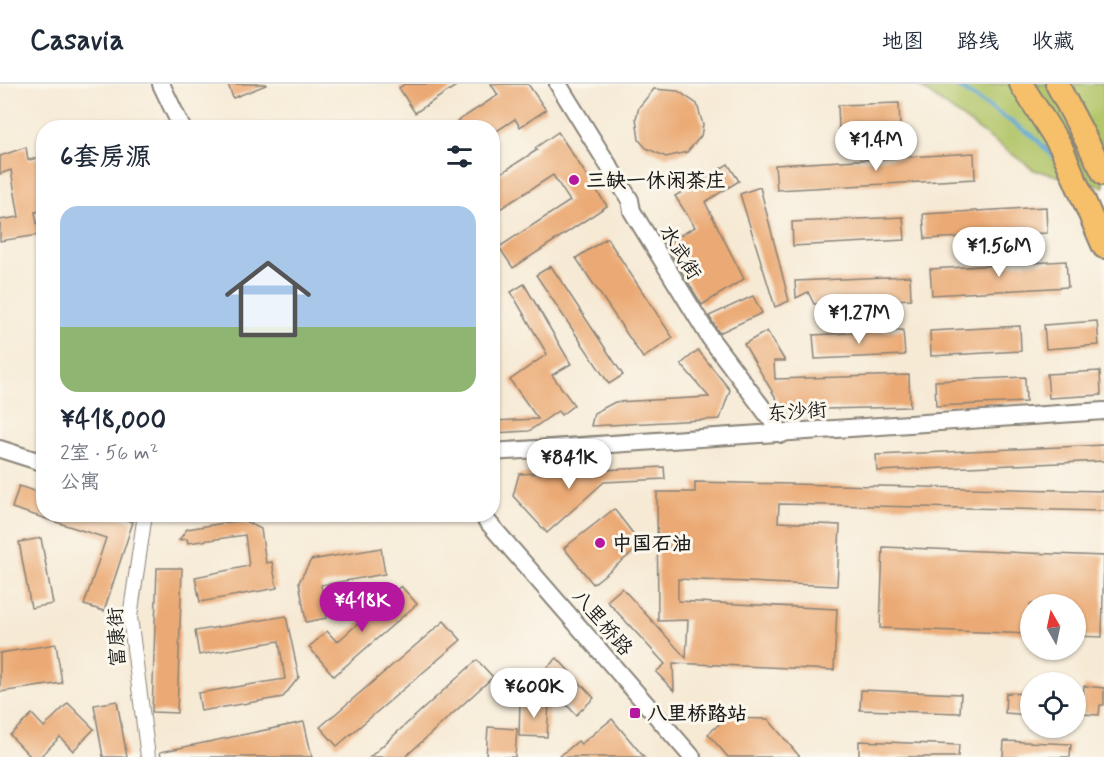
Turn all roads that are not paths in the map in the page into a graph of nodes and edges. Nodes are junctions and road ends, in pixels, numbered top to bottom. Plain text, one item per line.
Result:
1 (161, 84) edge
2 (558, 84) edge
3 (1021, 84) edge
4 (1057, 84) edge
5 (178, 120) edge
6 (1104, 174) edge
7 (1104, 247) edge
8 (1104, 411) edge
9 (782, 434) junction
10 (0, 449) edge
11 (500, 452) edge
12 (36, 460) edge
13 (144, 522) edge
14 (489, 522) edge
15 (148, 757) edge
16 (692, 757) edge

1 - 5 street
2 - 9 street, 水武街
3 - 7 highway
4 - 6 highway
8 - 9 street, 东沙街
9 - 11 street, 东沙街
10 - 12 street
13 - 15 street, 富康街
14 - 16 street, 八里桥路

